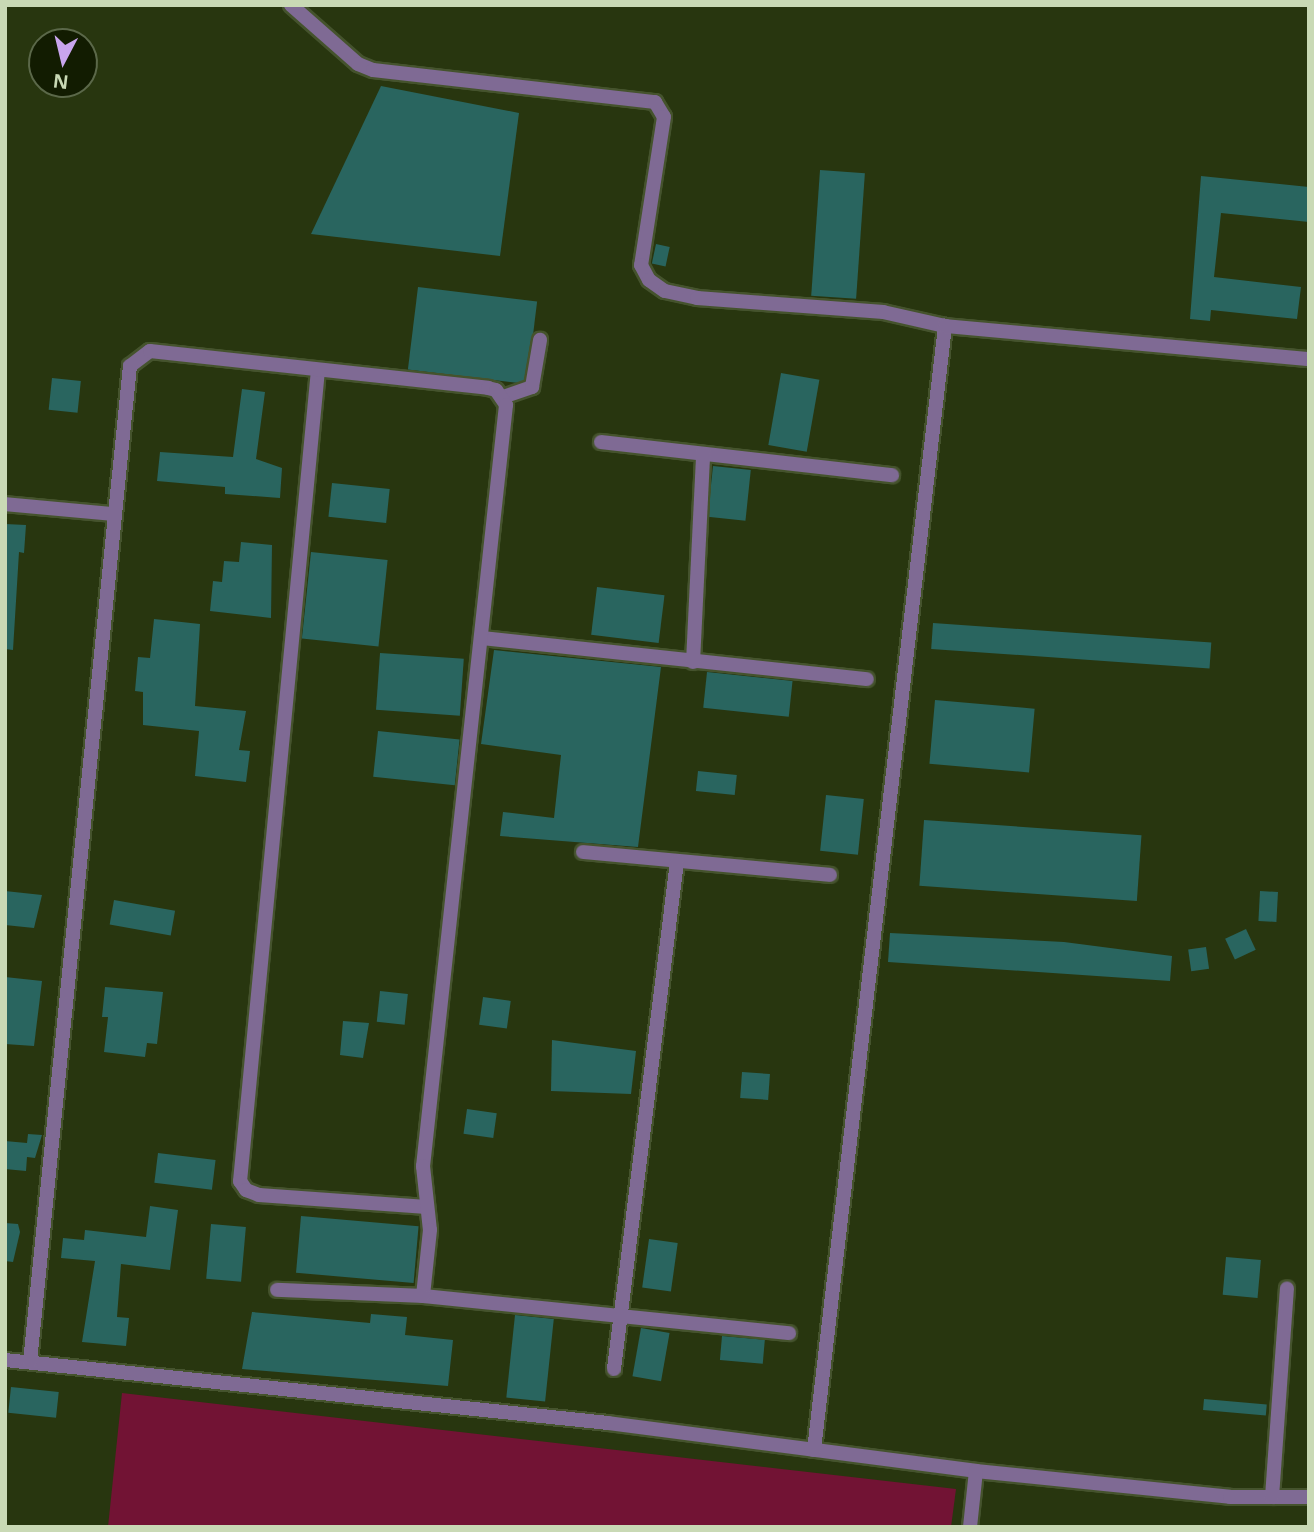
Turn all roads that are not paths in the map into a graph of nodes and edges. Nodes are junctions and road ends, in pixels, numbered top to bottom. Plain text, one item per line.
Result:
1 (291, 5) edge
2 (945, 326) junction
3 (540, 340) dead end
4 (1309, 359) edge
5 (317, 370) junction
6 (503, 397) junction
7 (601, 442) dead end
8 (703, 454) junction
9 (892, 475) dead end
10 (5, 504) edge
11 (113, 514) junction
12 (482, 638) junction
13 (693, 662) junction
14 (867, 679) dead end
15 (583, 852) dead end
16 (677, 862) junction
17 (830, 874) dead end
18 (427, 1207) junction
19 (1287, 1289) dead end
20 (277, 1290) dead end
21 (423, 1296) junction
22 (621, 1317) junction
23 (789, 1333) dead end
24 (5, 1360) edge
25 (30, 1362) junction
26 (614, 1369) dead end
27 (814, 1450) junction
28 (975, 1471) junction
29 (1272, 1497) junction
30 (1309, 1497) edge
31 (970, 1527) edge

1 - 2 street
2 - 4 street
2 - 27 street
3 - 6 street
5 - 6 street
5 - 11 street
5 - 18 street
6 - 12 street
7 - 8 street
8 - 9 street
8 - 13 street
10 - 11 street
11 - 25 street
12 - 13 street
12 - 18 street
13 - 14 street
15 - 16 street
16 - 17 street
16 - 22 street
18 - 21 street
19 - 29 street
20 - 21 street
21 - 22 street
22 - 23 street
22 - 26 street
24 - 25 street
25 - 27 street
27 - 28 street
28 - 29 street
28 - 31 street
29 - 30 street

